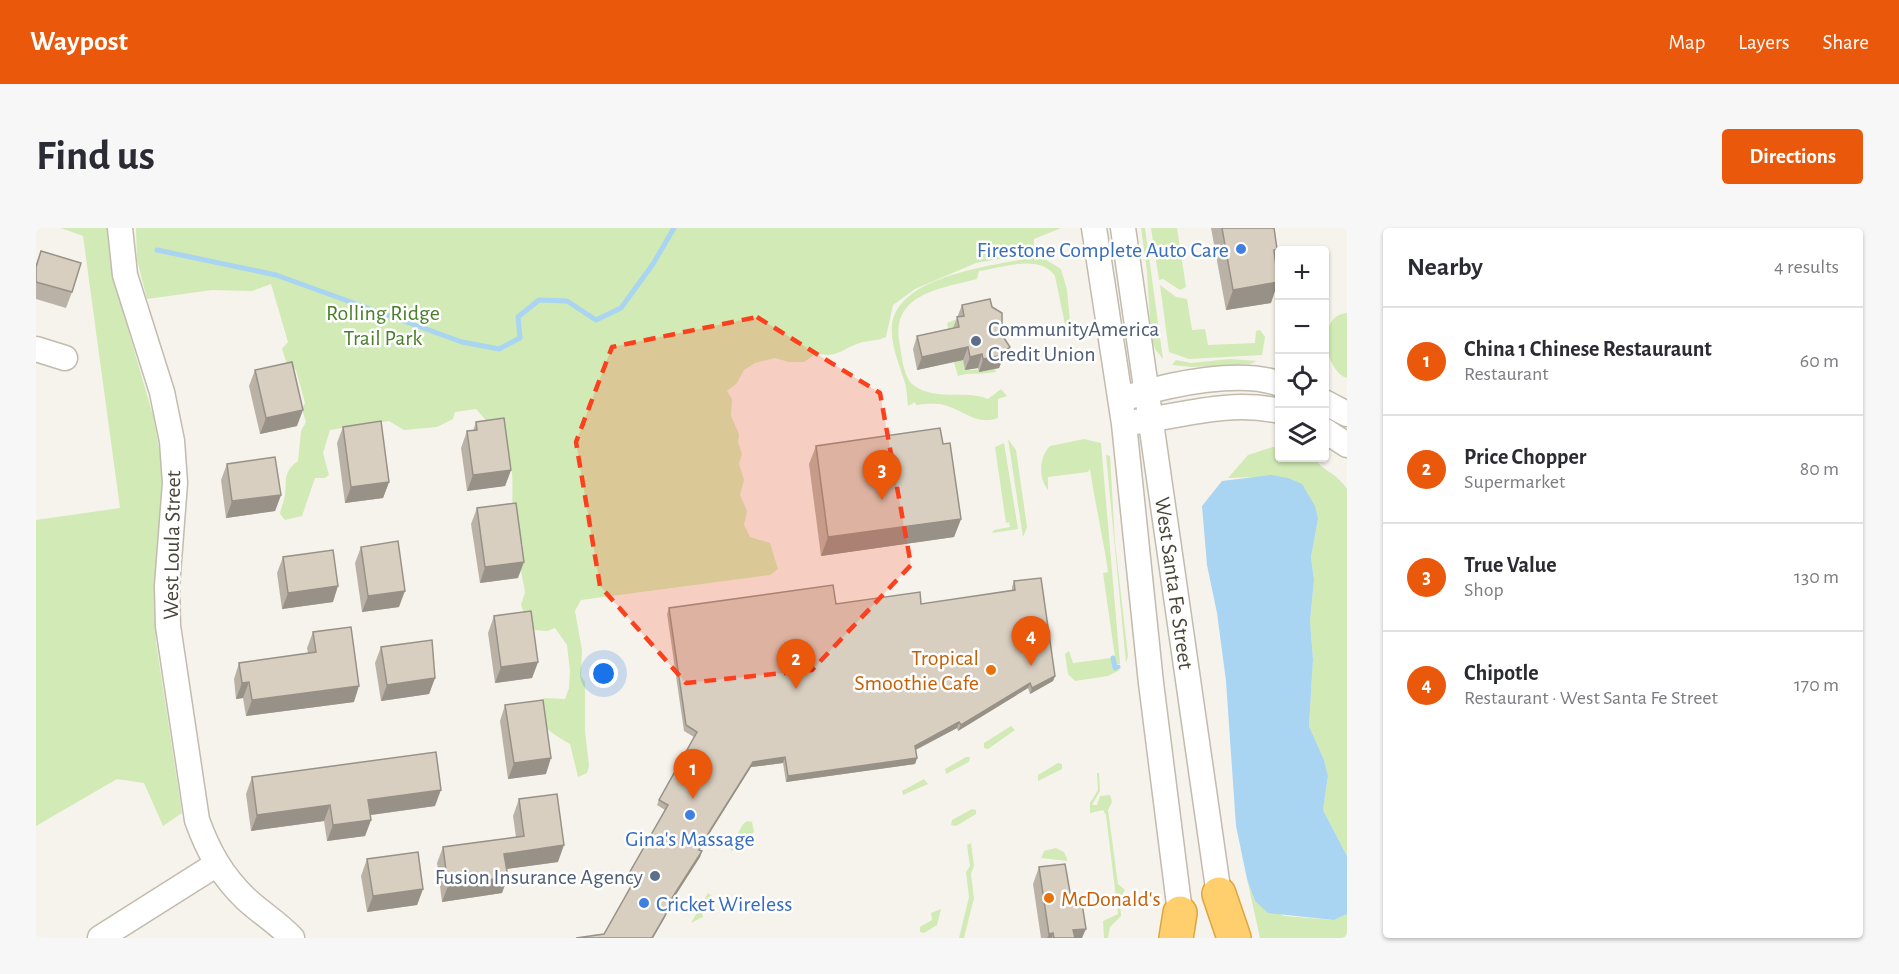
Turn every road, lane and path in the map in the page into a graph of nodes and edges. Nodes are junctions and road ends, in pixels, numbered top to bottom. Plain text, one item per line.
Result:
1 (120, 228) edge
2 (1094, 228) edge
3 (1123, 228) edge
4 (36, 349) edge
5 (65, 358) dead end
6 (1275, 382) edge
7 (1147, 391) junction
8 (1121, 399) junction
9 (1329, 405) edge
10 (1275, 410) edge
11 (1347, 414) edge
12 (1151, 420) junction
13 (1124, 424) junction
14 (1329, 433) edge
15 (1347, 445) edge
16 (217, 864) junction
17 (1219, 894) junction
18 (1180, 930) edge
19 (100, 938) edge
20 (292, 938) edge
21 (1224, 938) edge
22 (1234, 938) edge

1 - 16 street, West Loula Street
2 - 8 street, West Santa Fe Street
3 - 7 street, West Santa Fe Street
4 - 5 street
6 - 7 street
7 - 8 street
7 - 12 street, West Santa Fe Street
8 - 13 street, West Santa Fe Street
9 - 11 street
10 - 12 street
12 - 13 street
12 - 17 street, West Santa Fe Street
13 - 18 street, West Santa Fe Street
14 - 15 street
16 - 19 street
16 - 20 street, West Loula Street
17 - 21 street, West Santa Fe Street
17 - 22 highway

